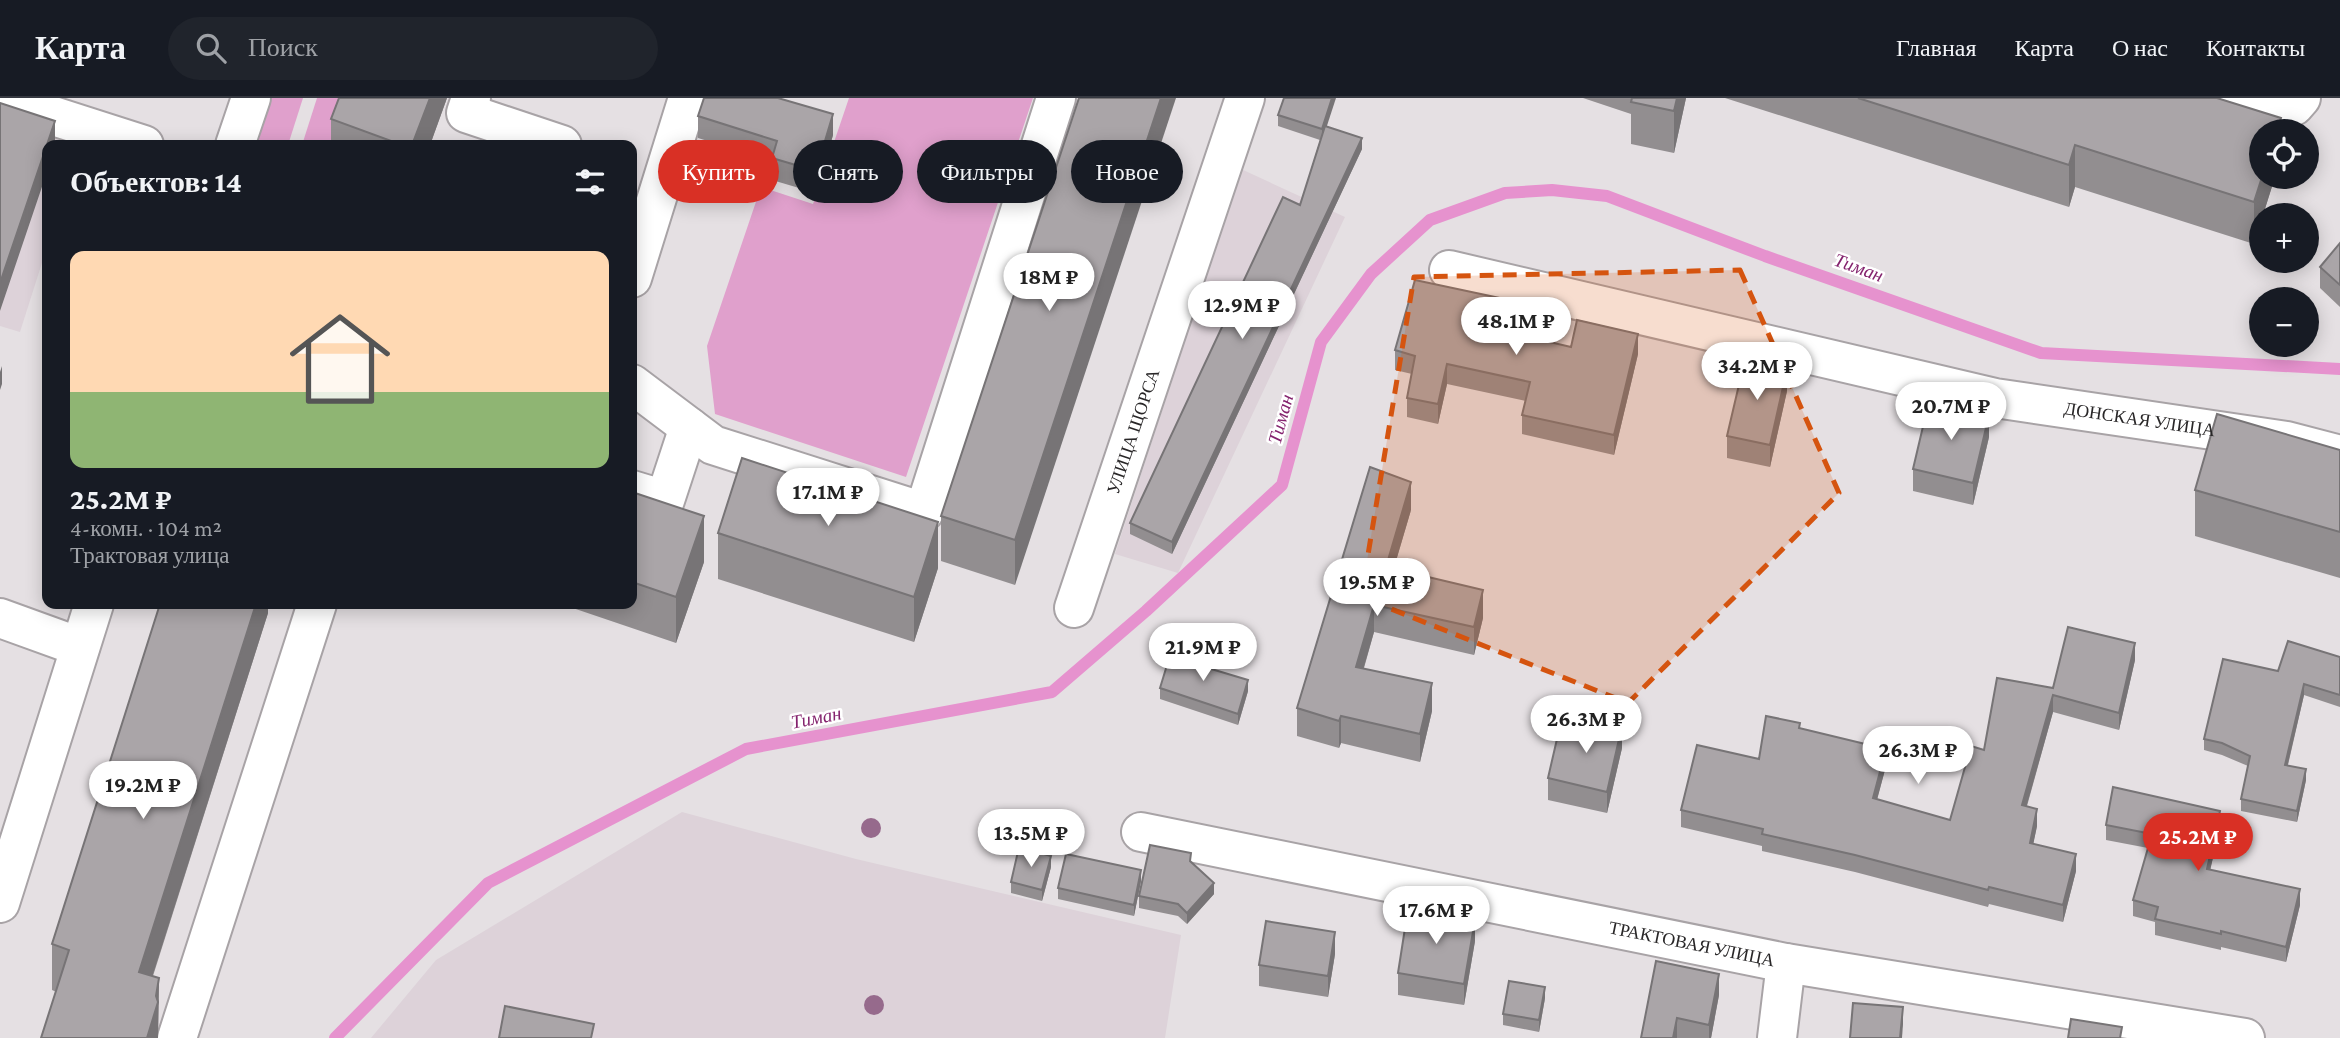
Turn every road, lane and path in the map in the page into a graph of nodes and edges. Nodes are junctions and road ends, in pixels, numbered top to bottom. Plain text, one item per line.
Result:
1 (251, 98) edge
2 (471, 98) edge
3 (688, 98) edge
4 (1056, 98) edge
5 (1245, 98) edge
6 (2238, 98) edge
7 (2301, 98) edge
8 (0, 99) edge
9 (128, 140) edge
10 (237, 140) edge
11 (547, 140) edge
12 (647, 174) edge
13 (637, 243) edge
14 (1449, 271) dead end
15 (637, 388) edge
16 (689, 427) junction
17 (2340, 455) edge
18 (637, 492) edge
19 (1074, 608) dead end
20 (92, 609) edge
21 (315, 609) edge
22 (0, 618) edge
23 (80, 647) junction
24 (1141, 832) dead end
25 (0, 903) edge
26 (1786, 963) junction
27 (177, 1038) edge
28 (1777, 1038) edge
29 (2245, 1038) edge

1 - 10 street
2 - 11 street
3 - 12 street
4 - 16 street
5 - 19 street, УЛИЦА ЩОРСА
6 - 7 street
8 - 9 street
12 - 13 street
14 - 17 street, ДОНСКАЯ УЛИЦА
15 - 16 street
16 - 18 street
20 - 23 street
21 - 27 street
22 - 23 street
23 - 25 street
24 - 26 street, ТРАКТОВАЯ УЛИЦА
26 - 28 street
26 - 29 street, ТРАКТОВАЯ УЛИЦА

